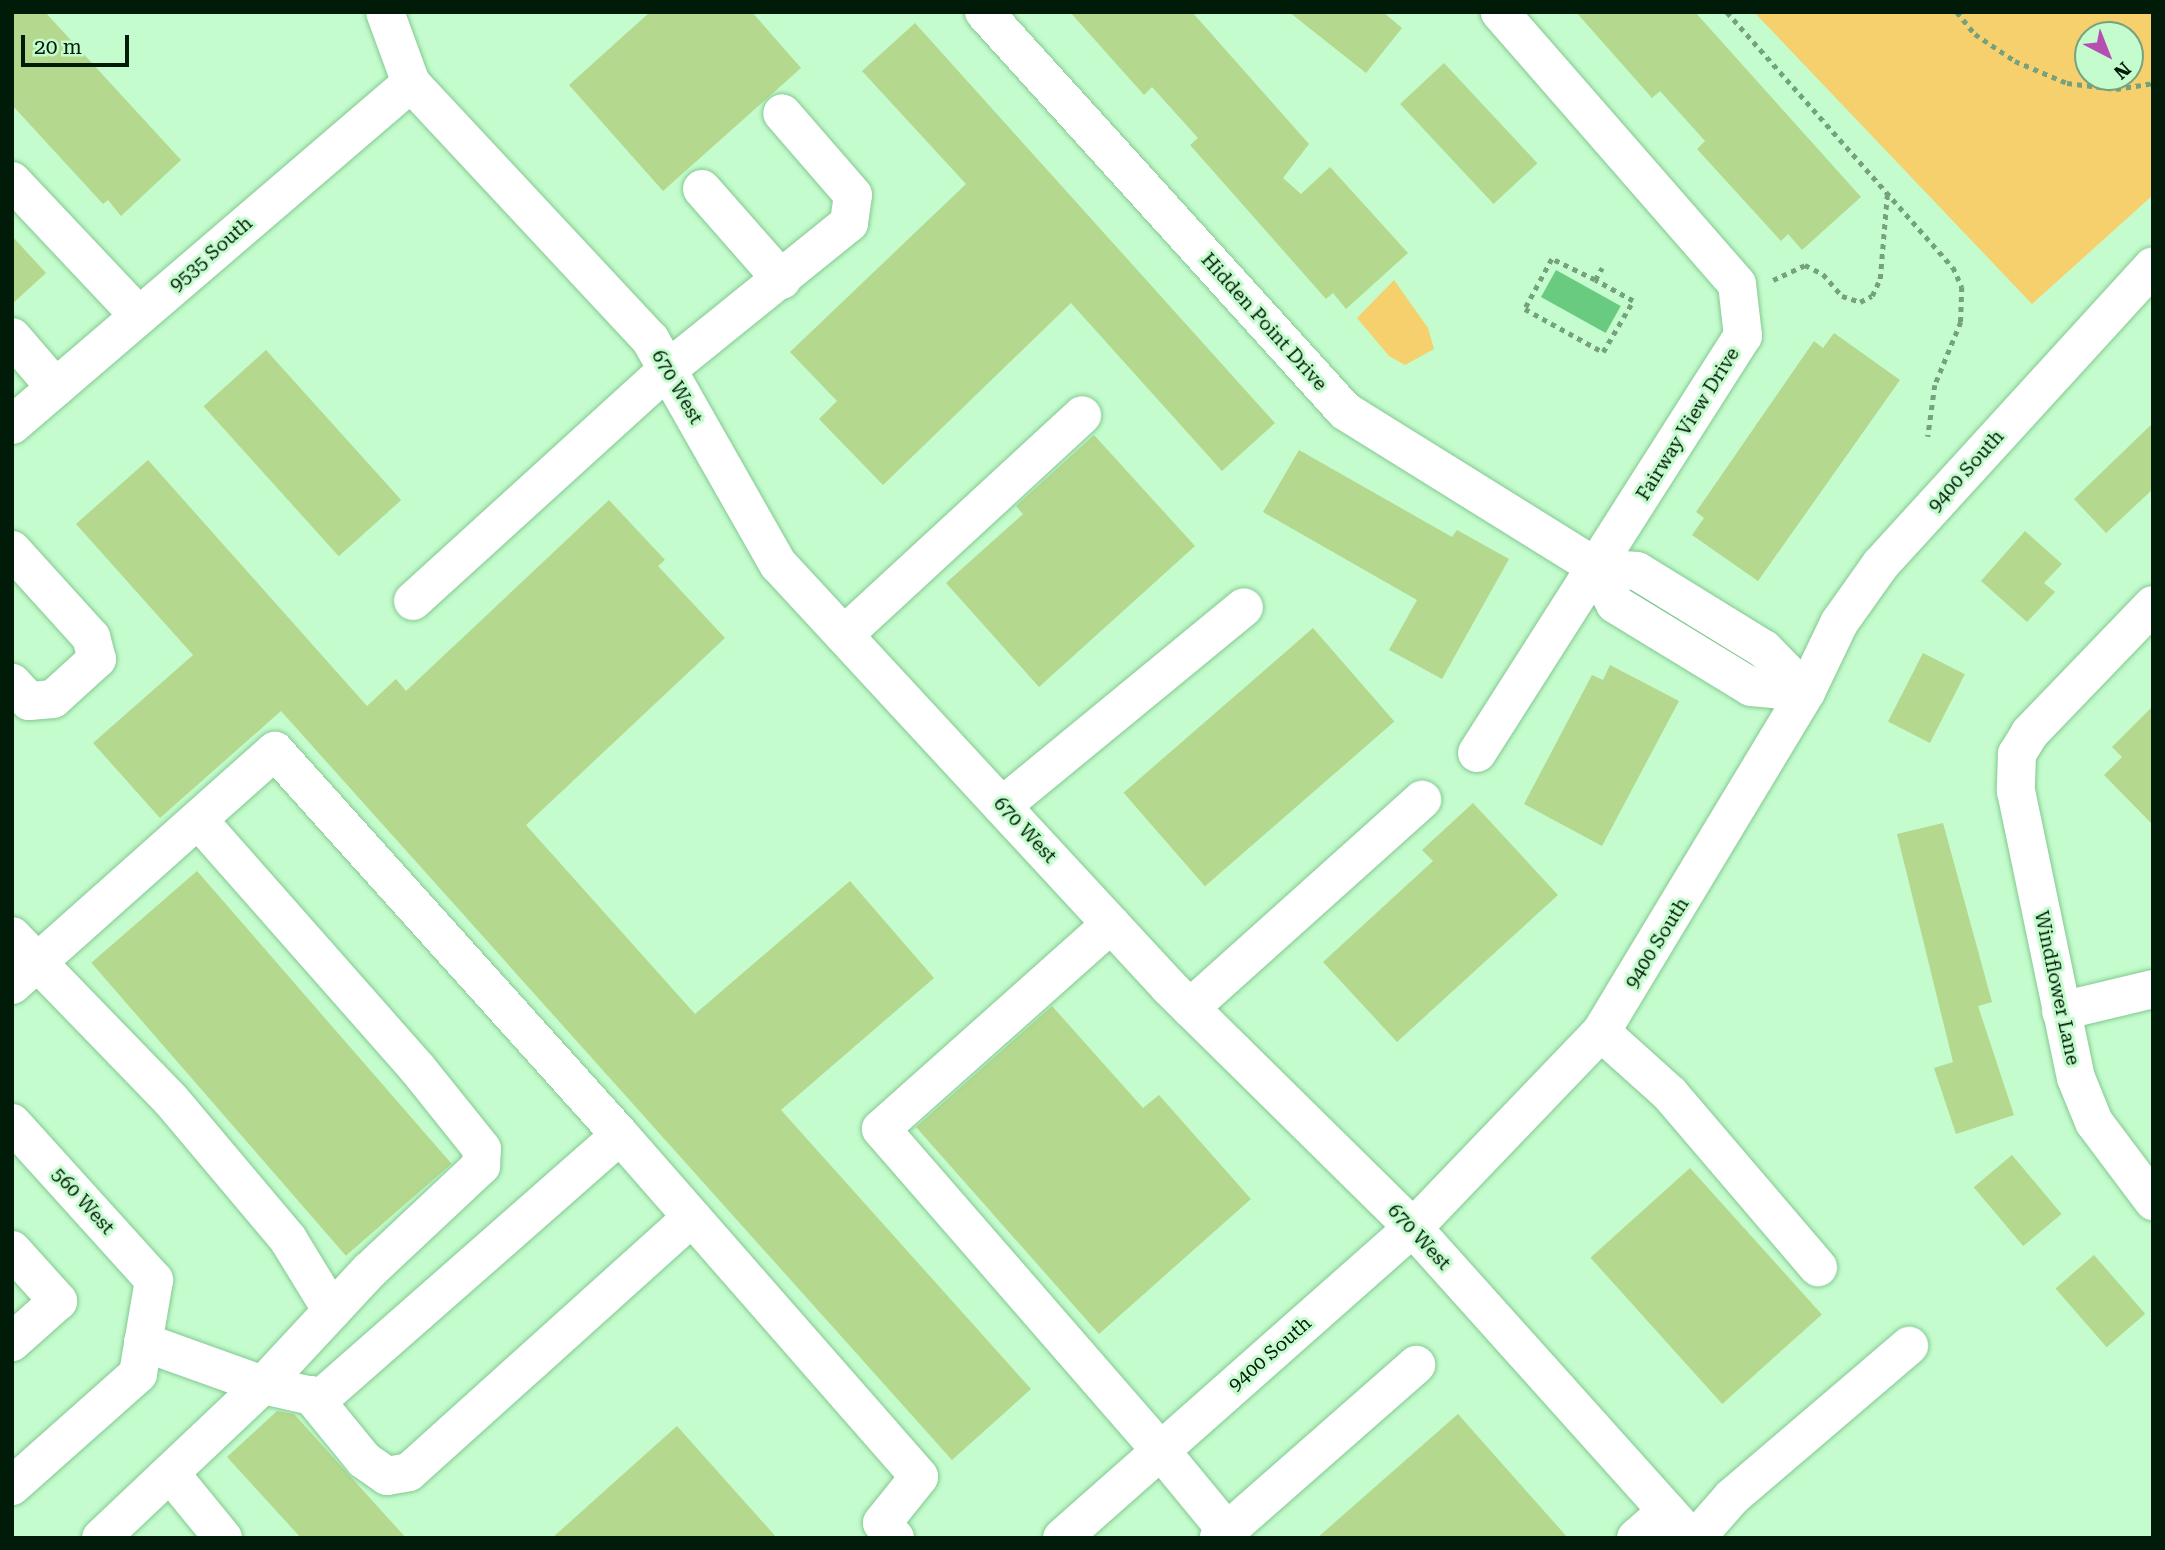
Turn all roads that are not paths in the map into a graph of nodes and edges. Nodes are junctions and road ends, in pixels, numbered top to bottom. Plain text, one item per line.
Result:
1 (385, 12) edge
2 (984, 12) edge
3 (1500, 12) edge
4 (411, 83) junction
5 (782, 113) dead end
6 (12, 181) edge
7 (702, 190) dead end
8 (2153, 266) edge
9 (782, 280) junction
10 (139, 316) junction
11 (12, 337) edge
12 (667, 370) junction
13 (56, 388) junction
14 (1082, 415) dead end
15 (12, 425) edge
16 (12, 550) edge
17 (1597, 568) junction
18 (414, 601) dead end
19 (2153, 605) edge
20 (1244, 607) dead end
21 (844, 635) junction
22 (12, 683) edge
23 (1806, 692) junction
24 (1477, 753) dead end
25 (1422, 800) dead end
26 (1002, 806) junction
27 (198, 820) junction
28 (1111, 924) junction
29 (20, 961) edge
30 (2153, 989) edge
31 (1191, 1008) junction
32 (2061, 1011) junction
33 (1601, 1032) junction
34 (12, 1123) edge
35 (620, 1135) junction
36 (2153, 1201) edge
37 (691, 1217) junction
38 (1413, 1228) junction
39 (12, 1250) edge
40 (1818, 1267) dead end
41 (332, 1311) junction
42 (12, 1342) edge
43 (143, 1342) junction
44 (1909, 1346) dead end
45 (1416, 1365) dead end
46 (263, 1385) junction
47 (311, 1395) junction
48 (1161, 1451) junction
49 (170, 1473) junction
50 (12, 1486) edge
51 (1685, 1529) edge
52 (1223, 1534) edge
53 (101, 1538) edge
54 (223, 1538) edge
55 (895, 1538) edge
56 (1062, 1538) edge
57 (1636, 1538) edge

1 - 4 street
2 - 17 street, Hidden Point Drive
3 - 17 street, Fairway View Drive
4 - 10 street, 9535 South
4 - 12 street, 670 West
5 - 9 street
6 - 10 street
7 - 9 street
8 - 23 street, 9400 South
9 - 12 street
10 - 13 street, 9535 South
11 - 13 street
12 - 18 street
12 - 21 street, 670 West
13 - 15 street, 9535 South
14 - 21 street
16 - 22 street
17 - 23 street, Hidden Point Drive
17 - 24 street, Fairway View Drive
19 - 32 street, Windflower Lane
20 - 26 street
21 - 26 street, 670 West
23 - 33 street, 9400 South
25 - 31 street
26 - 28 street, 670 West
27 - 29 street
27 - 35 street
27 - 41 street
28 - 31 street, 670 West
28 - 48 street
29 - 41 street
30 - 32 street
31 - 38 street, 670 West
32 - 36 street, Windflower Lane
33 - 38 street, 9400 South
33 - 40 street
34 - 43 street, 560 West
35 - 37 street
35 - 47 street
37 - 47 street
37 - 55 street
38 - 48 street, 9400 South
38 - 51 street, 670 West
39 - 42 street
41 - 46 street
43 - 46 street
43 - 50 street
44 - 51 street
45 - 52 street
46 - 47 street
46 - 49 street
48 - 52 street
48 - 56 street, 9400 South
49 - 53 street
49 - 54 street
51 - 57 street

